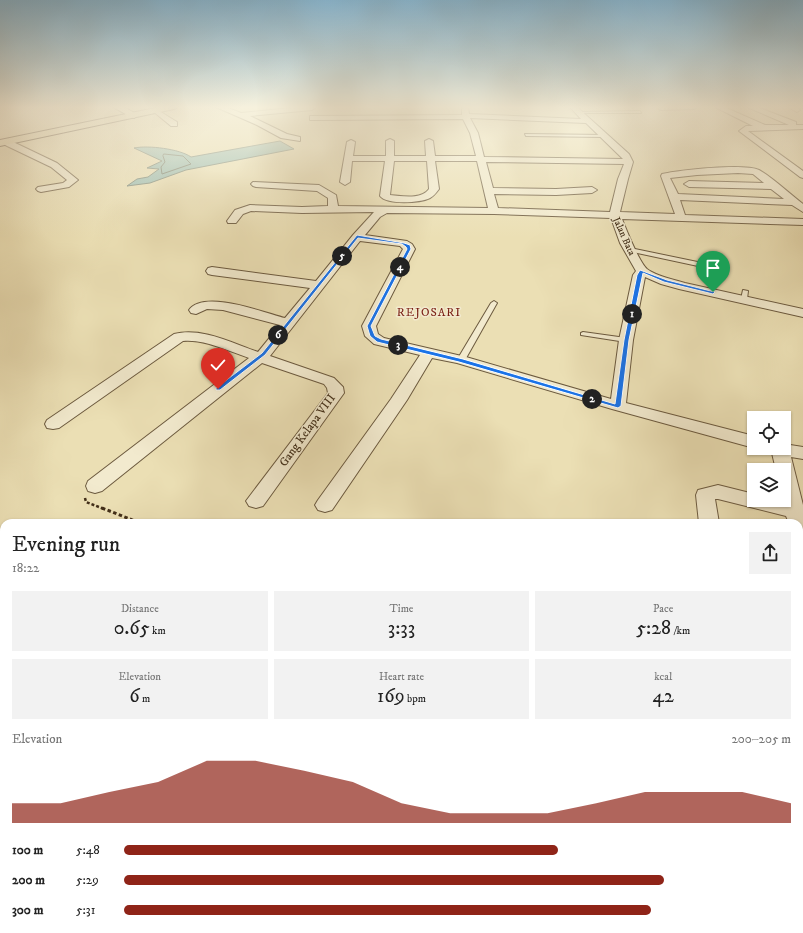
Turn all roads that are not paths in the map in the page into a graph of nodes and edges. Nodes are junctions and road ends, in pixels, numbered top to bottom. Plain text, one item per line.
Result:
1 (22, 151) edge
2 (349, 151) edge
3 (390, 151) edge
4 (430, 151) edge
5 (478, 151) edge
6 (620, 151) edge
7 (770, 151) edge
8 (431, 158) junction
9 (480, 158) junction
10 (348, 159) junction
11 (390, 159) junction
12 (629, 162) junction
13 (803, 175) edge
14 (345, 182) dead end
15 (670, 183) junction
16 (256, 184) dead end
17 (775, 186) junction
18 (41, 189) dead end
19 (592, 190) dead end
20 (489, 191) junction
21 (674, 197) junction
22 (794, 202) junction
23 (333, 209) junction
24 (803, 209) edge
25 (385, 210) junction
26 (494, 210) junction
27 (615, 214) junction
28 (681, 217) junction
29 (232, 221) dead end
30 (803, 222) edge
31 (357, 237) junction
32 (630, 250) junction
33 (712, 267) dead end
34 (212, 271) dead end
35 (642, 271) junction
36 (319, 285) junction
37 (494, 303) dead end
38 (196, 310) dead end
39 (803, 313) edge
40 (288, 323) junction
41 (583, 334) dead end
42 (626, 340) junction
43 (428, 353) junction
44 (259, 357) junction
45 (461, 360) junction
46 (618, 406) junction
47 (53, 424) dead end
48 (747, 440) edge
49 (791, 452) edge
50 (803, 454) edge
51 (779, 455) edge
52 (95, 486) road end
53 (256, 501) dead end
54 (325, 505) dead end
55 (708, 519) edge
56 (792, 519) edge
57 (796, 519) edge

1 - 18 street
2 - 10 street
3 - 11 street
4 - 8 street
5 - 9 street
6 - 12 street
7 - 13 street
8 - 9 street
8 - 11 street
8 - 11 street
9 - 12 street
9 - 20 street
10 - 11 street
10 - 14 street
12 - 27 street, Jalan Bata
15 - 17 street
15 - 17 street
15 - 21 street
16 - 23 street
17 - 22 street
19 - 20 street
20 - 26 street
21 - 22 street
21 - 28 street
22 - 24 street
23 - 25 street
23 - 29 street
25 - 26 street
25 - 31 street
26 - 27 street
27 - 28 street
27 - 32 street, Jalan Bata
28 - 30 street
31 - 36 street
31 - 43 street
32 - 33 lane
32 - 35 street, Jalan Bata
34 - 36 street
35 - 39 street
35 - 42 street
36 - 40 street
37 - 45 lane
38 - 40 street
40 - 44 street
41 - 42 lane
42 - 46 street
43 - 45 street
43 - 54 street
44 - 47 street
44 - 52 street
44 - 53 street, Gang Kelapa VIII
45 - 46 street
46 - 48 street
49 - 50 street
51 - 57 street
55 - 56 street

